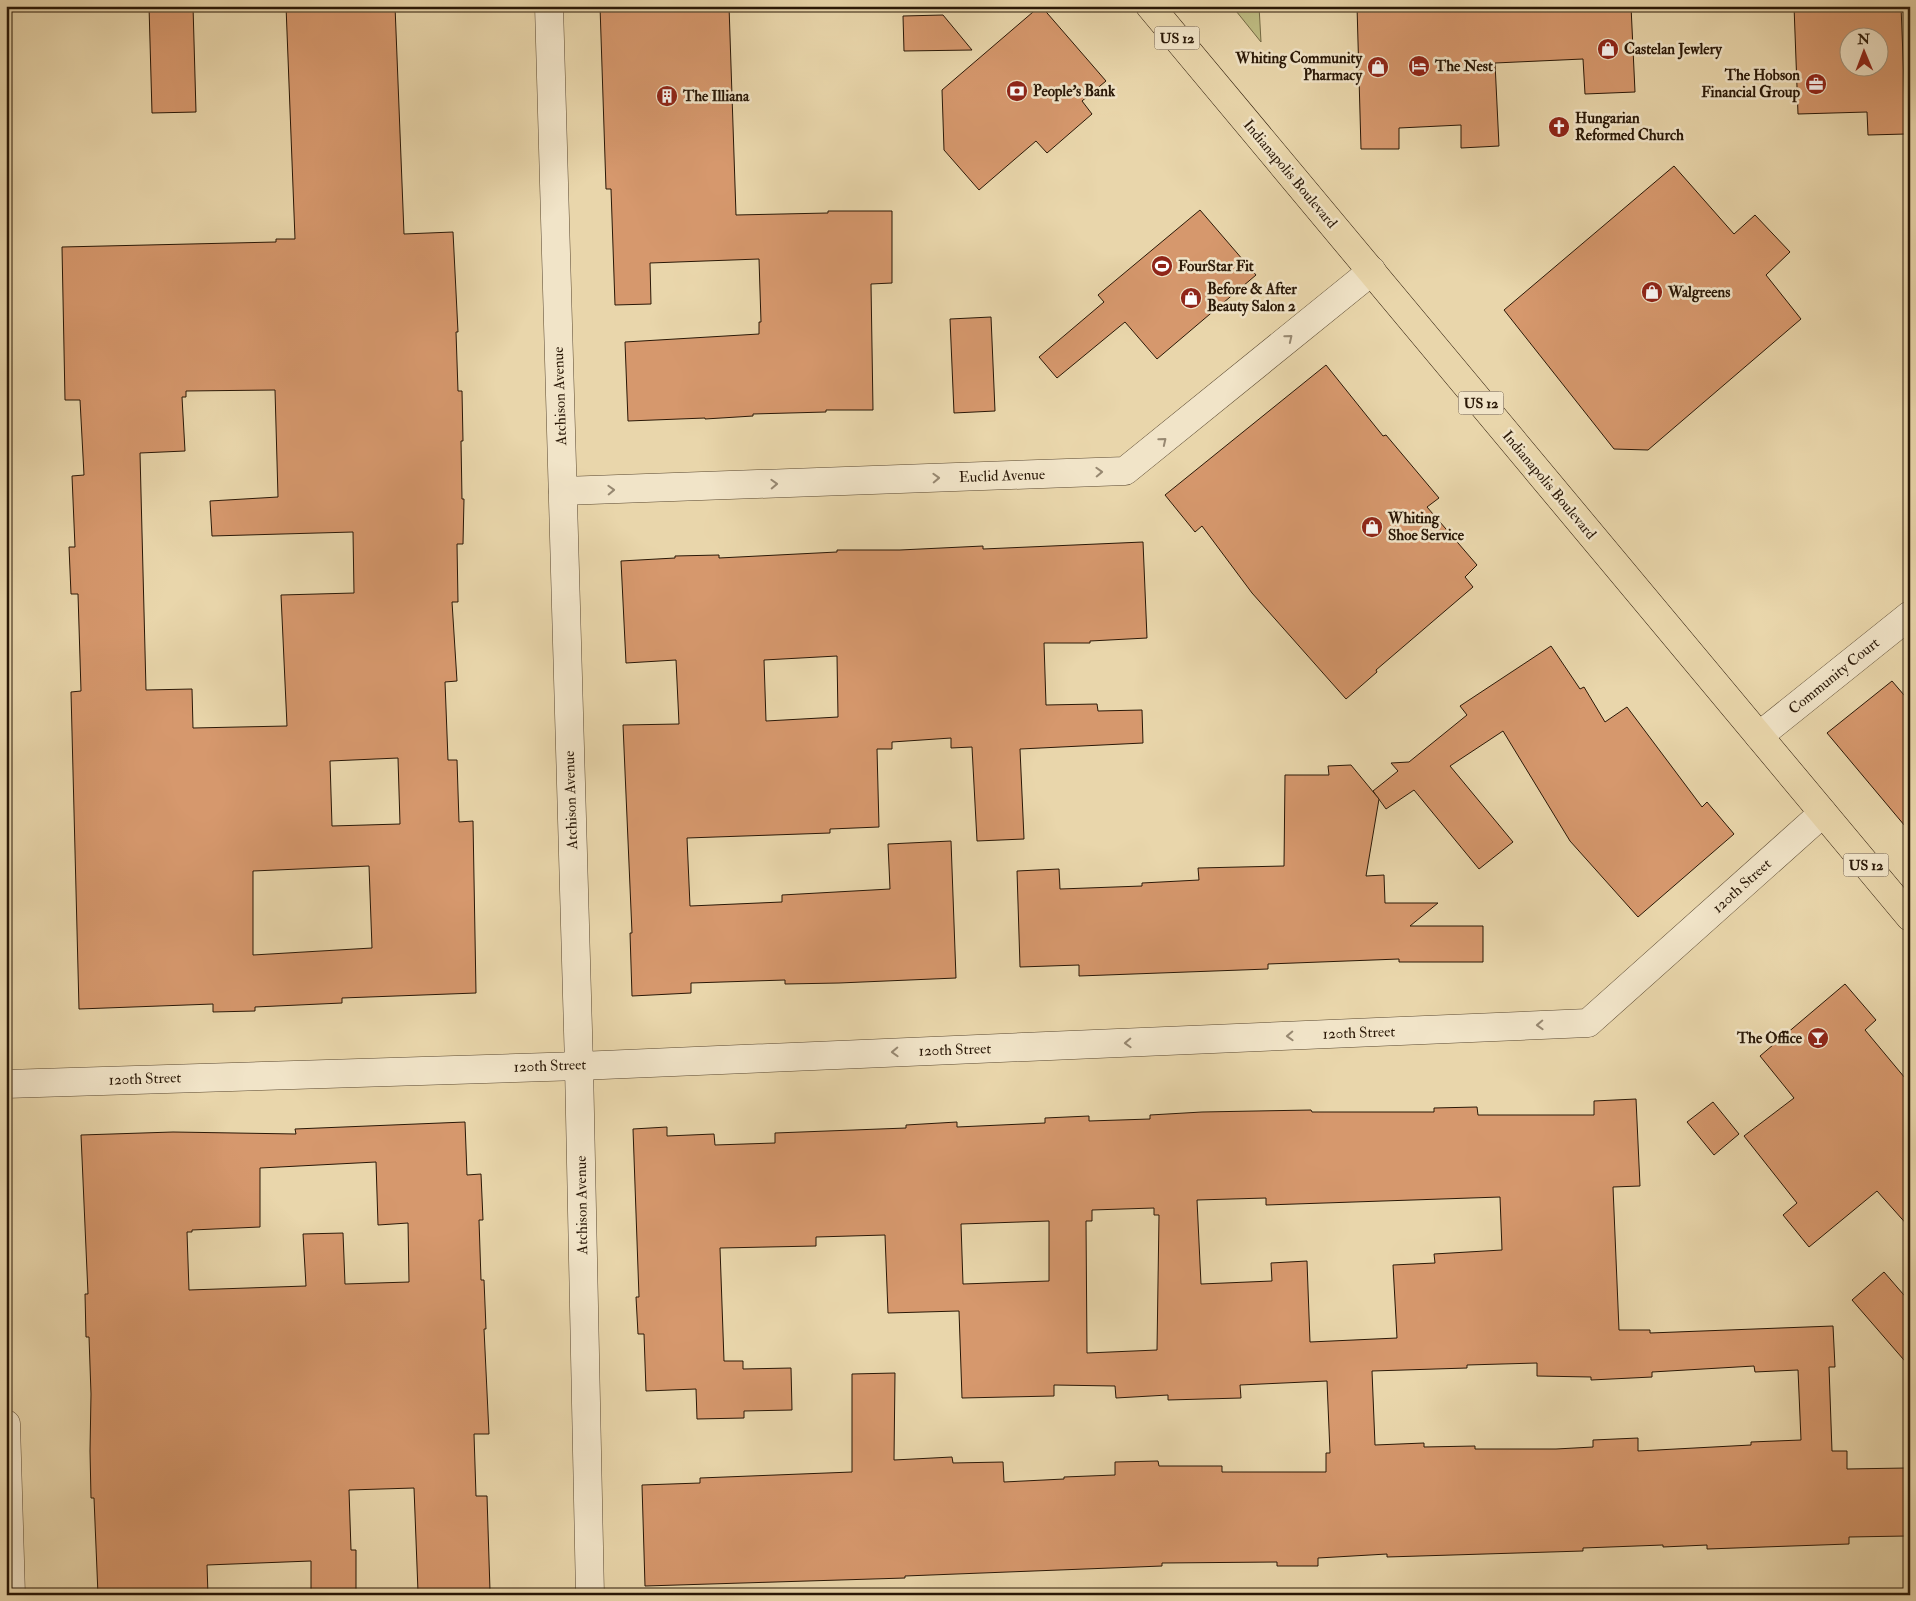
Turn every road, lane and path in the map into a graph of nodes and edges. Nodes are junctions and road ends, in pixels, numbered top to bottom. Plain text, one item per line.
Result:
1 (549, 6) edge
2 (1150, 6) edge
3 (1372, 271) junction
4 (563, 491) junction
5 (1910, 614) edge
6 (1759, 736) junction
7 (1823, 813) junction
8 (1910, 917) edge
9 (579, 1066) junction
10 (6, 1084) edge
11 (6, 1424) edge
12 (11, 1595) edge
13 (590, 1595) edge

1 - 4 street, Atchison Avenue
2 - 3 main road, Indianapolis Boulevard / US 12
4 -> 3 street, Euclid Avenue
3 - 6 main road, Indianapolis Boulevard / US 12
4 - 9 street, Atchison Avenue
5 - 6 street, Community Court
6 - 7 main road, Indianapolis Boulevard / US 12
7 - 8 main road, Indianapolis Boulevard / US 12
7 -> 9 street, 120th Street
9 - 10 street, 120th Street
9 - 13 street, Atchison Avenue
11 - 12 street

